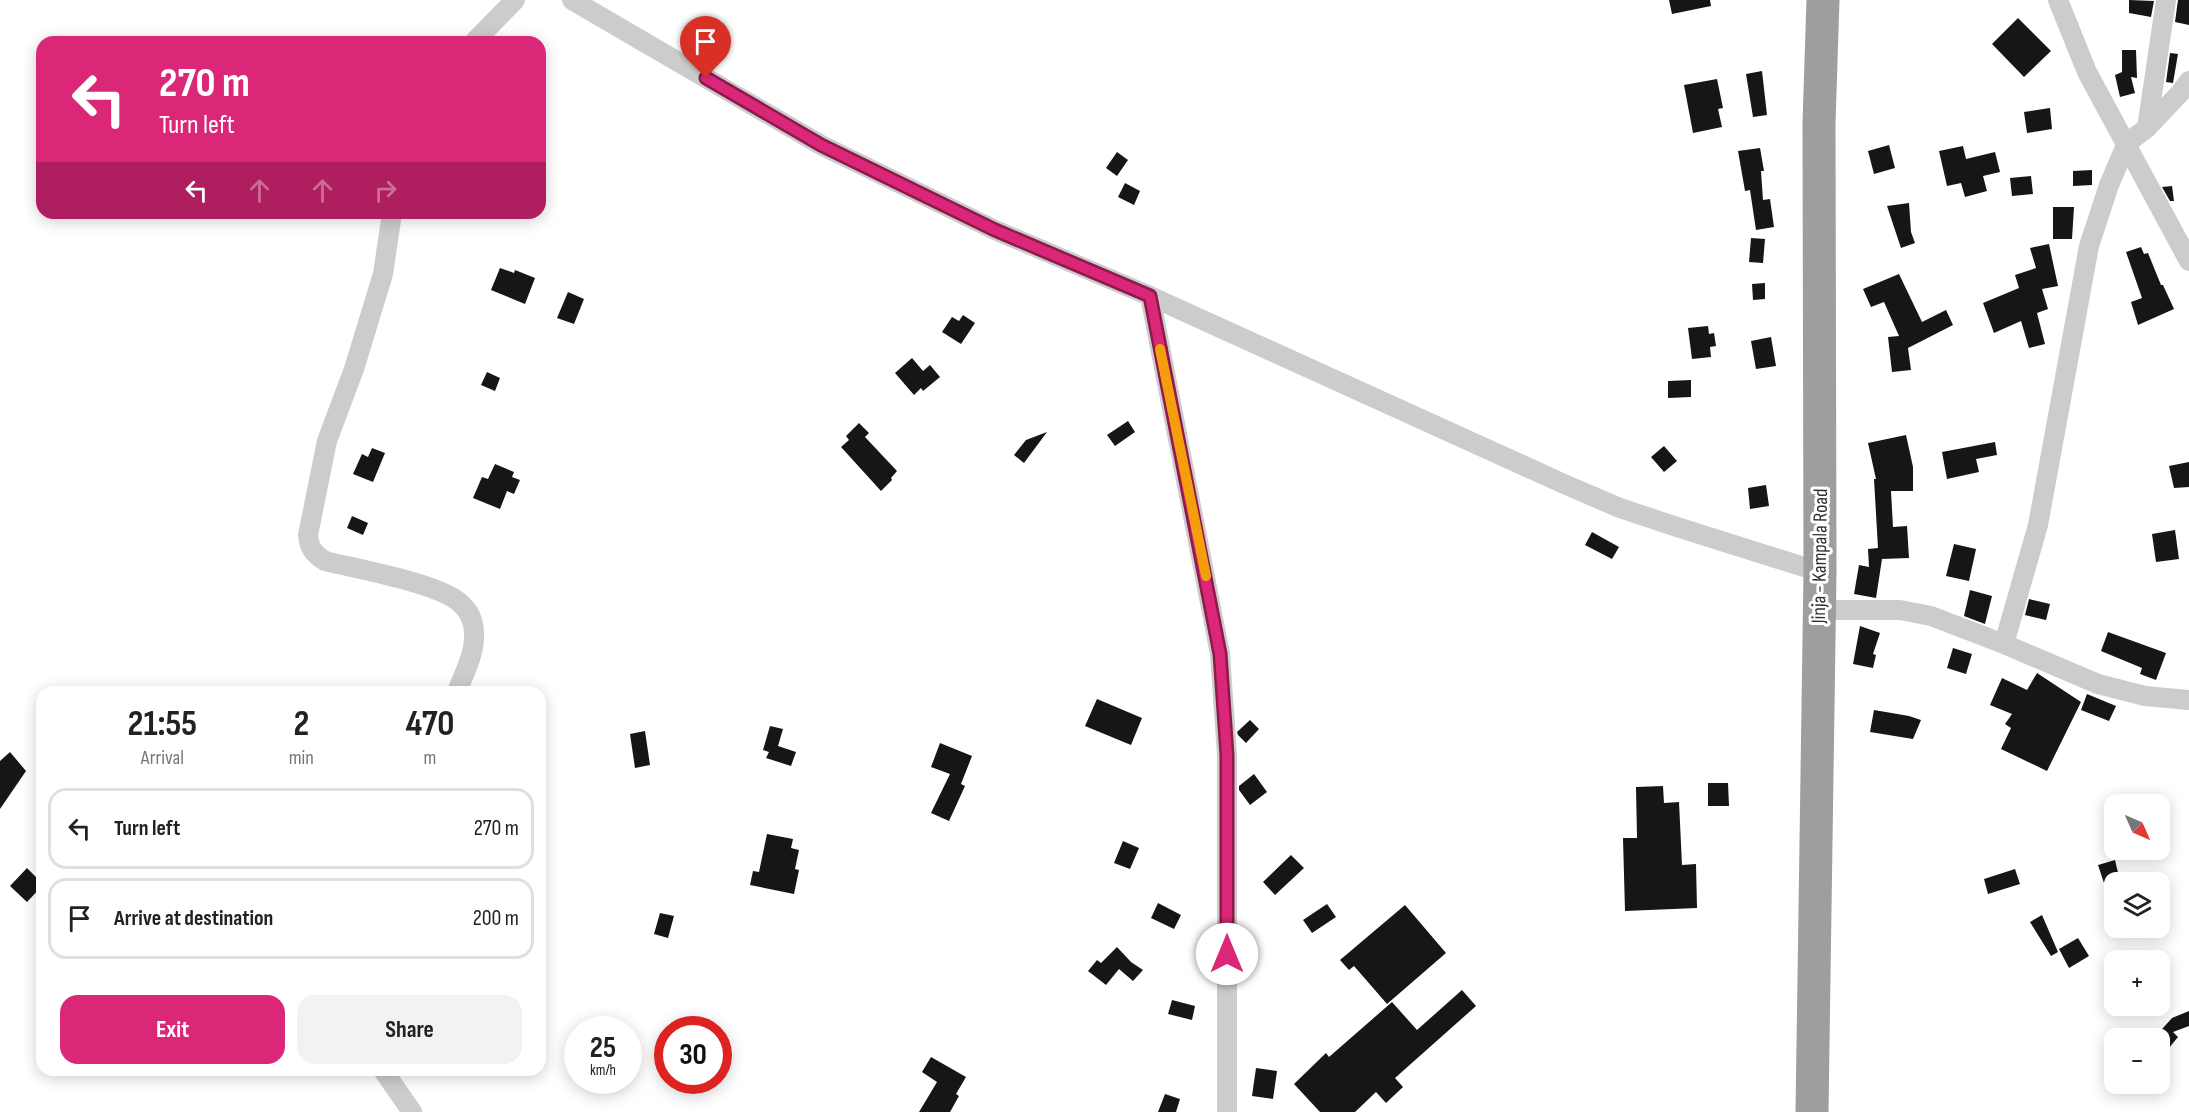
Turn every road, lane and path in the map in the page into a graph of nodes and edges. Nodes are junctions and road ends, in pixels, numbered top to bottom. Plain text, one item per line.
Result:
1 (515, 0) edge
2 (572, 0) edge
3 (1823, 0) edge
4 (2058, 0) edge
5 (2166, 0) edge
6 (480, 36) edge
7 (2189, 81) edge
8 (2147, 128) junction
9 (2127, 143) junction
10 (391, 219) edge
11 (2189, 261) edge
12 (1150, 296) junction
13 (1820, 572) junction
14 (1818, 610) junction
15 (2004, 644) junction
16 (459, 686) edge
17 (2189, 700) edge
18 (387, 1076) edge
19 (412, 1112) edge
20 (1227, 1112) edge
21 (1812, 1112) edge

1 - 6 street
2 - 12 street
3 - 13 highway, Jinja - Kampala Road
4 - 9 street
5 - 8 street
7 - 8 street
8 - 9 street
9 - 11 street
9 - 15 street
10 - 16 street
12 - 13 street
12 - 20 street
13 - 14 highway, Jinja - Kampala Road
14 - 15 street
14 - 21 highway, Jinja - Kampala Road
15 - 17 street
18 - 19 street

